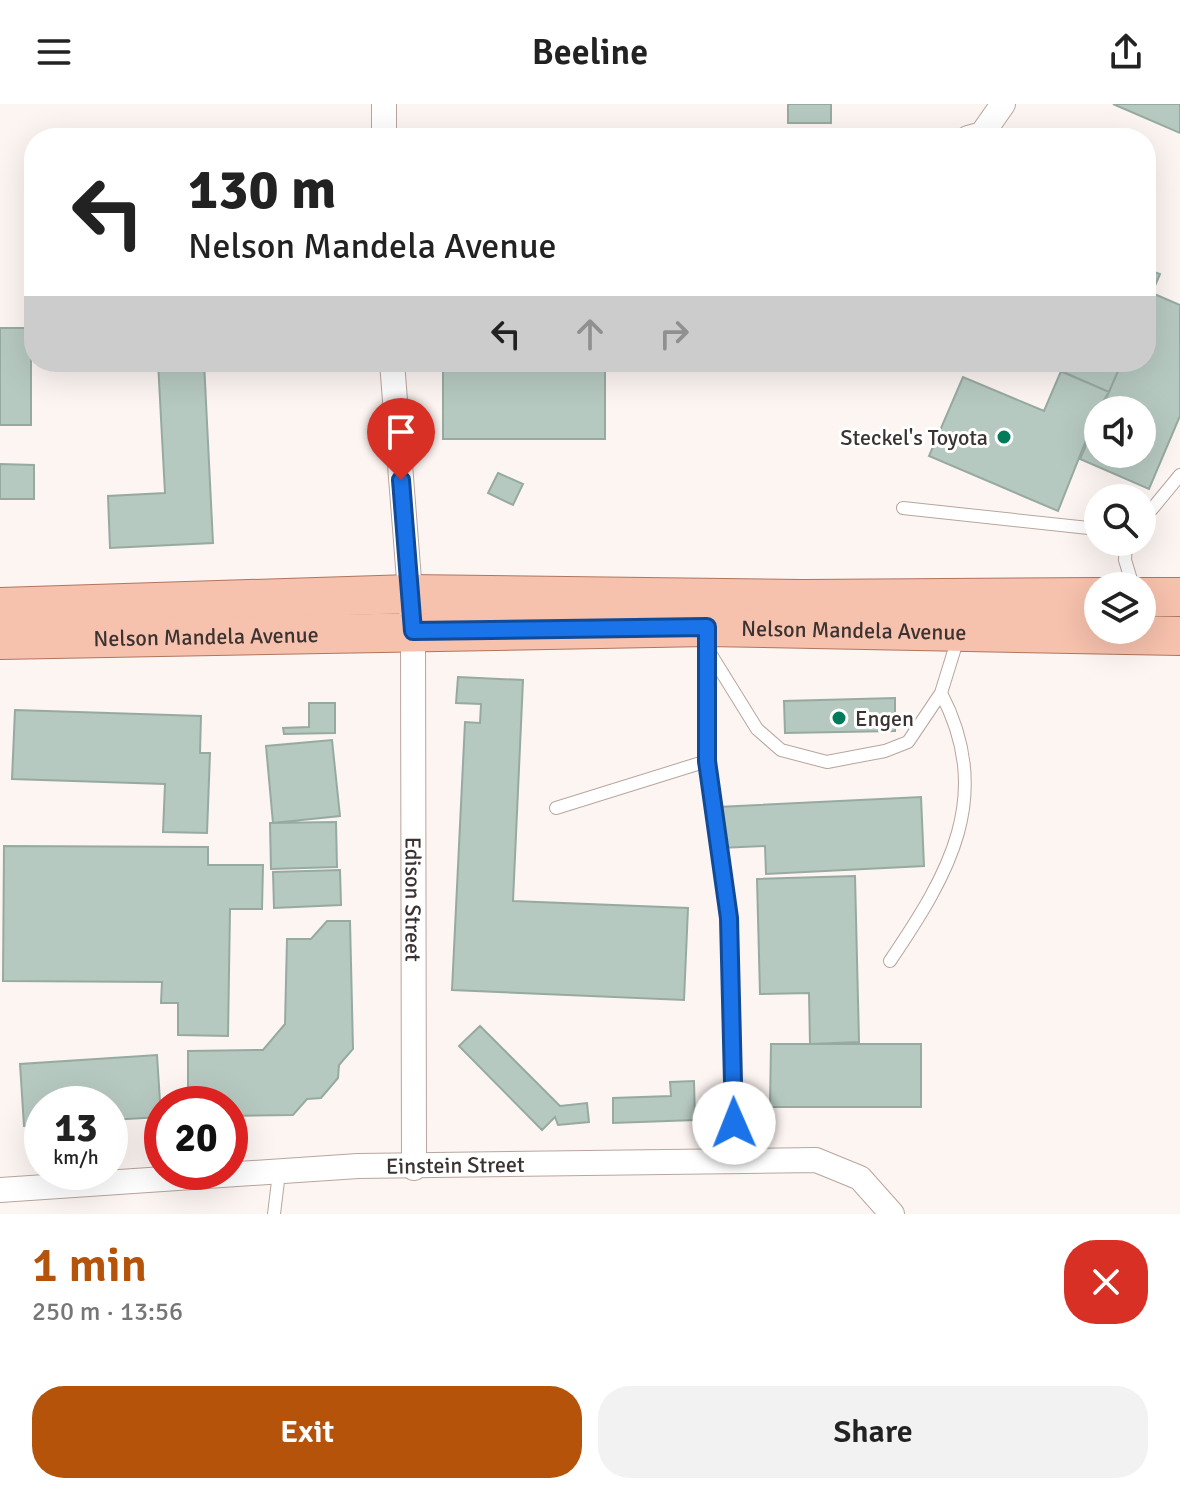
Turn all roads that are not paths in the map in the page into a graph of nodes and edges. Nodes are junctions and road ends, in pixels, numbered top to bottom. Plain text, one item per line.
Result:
1 (384, 104) edge
2 (1003, 104) edge
3 (384, 128) edge
4 (986, 128) edge
5 (393, 372) edge
6 (1180, 475) edge
7 (1156, 504) edge
8 (903, 508) dead end
9 (1084, 531) edge
10 (410, 594) junction
11 (1084, 597) edge
12 (0, 607) edge
13 (413, 631) junction
14 (960, 631) junction
15 (1180, 636) edge
16 (708, 638) junction
17 (0, 640) edge
18 (941, 693) junction
19 (707, 761) junction
20 (556, 808) dead end
21 (890, 961) dead end
22 (735, 1159) junction
23 (414, 1168) junction
24 (279, 1173) junction
25 (0, 1190) edge
26 (274, 1214) edge
27 (892, 1214) edge

1 - 3 street
2 - 4 street
5 - 10 street, Edison Street
6 - 7 lane
8 - 9 lane
10 - 11 main road, Nelson Mandela Avenue
10 - 12 main road, Nelson Mandela Avenue
10 - 13 street, Edison Street
13 - 16 main road, Nelson Mandela Avenue
13 - 17 main road, Nelson Mandela Avenue
13 - 23 street, Edison Street
14 - 15 main road, Nelson Mandela Avenue
14 - 16 main road, Nelson Mandela Avenue
14 - 18 lane
16 - 18 lane
16 - 19 lane
18 - 21 lane
19 - 20 lane
19 - 22 lane
22 - 23 street, Einstein Street
22 - 27 street, Einstein Street
23 - 24 street, Einstein Street
24 - 25 street, Einstein Street
24 - 26 lane

